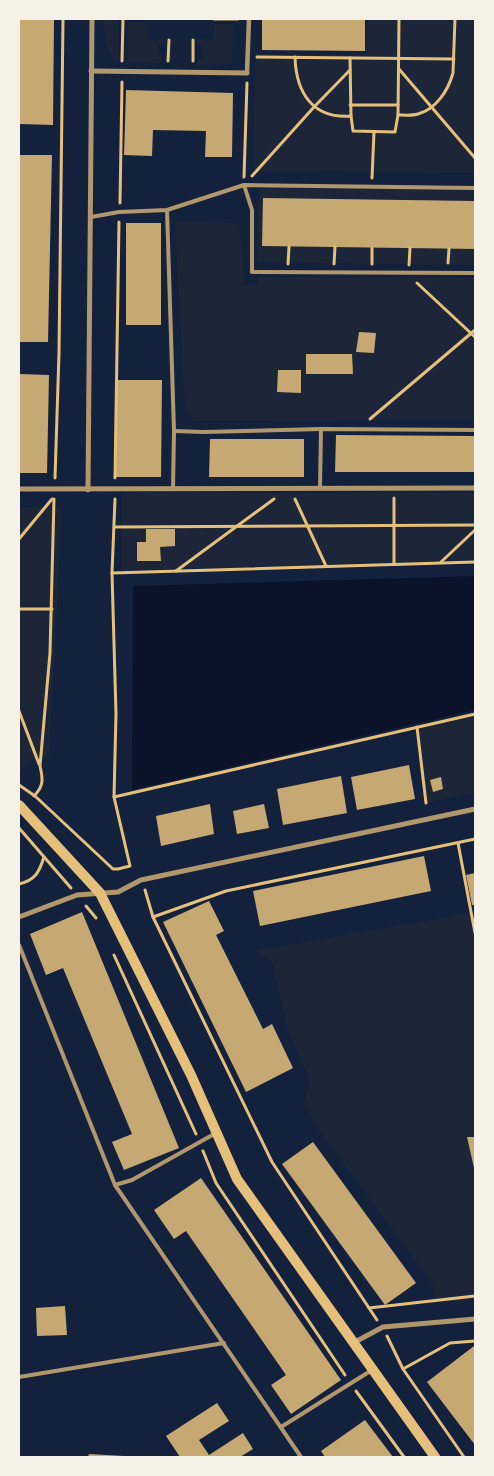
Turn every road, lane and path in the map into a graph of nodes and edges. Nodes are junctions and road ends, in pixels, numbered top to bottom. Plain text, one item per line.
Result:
1 (63, 19) edge
2 (92, 19) edge
3 (123, 19) edge
4 (214, 19) edge
5 (249, 19) edge
6 (399, 19) edge
7 (455, 19) edge
8 (169, 40) dead end
9 (193, 40) dead end
10 (248, 57) junction
11 (295, 57) junction
12 (350, 58) junction
13 (399, 58) junction
14 (454, 59) junction
15 (399, 69) junction
16 (350, 70) junction
17 (91, 71) junction
18 (122, 72) junction
19 (168, 72) junction
20 (192, 72) junction
21 (247, 73) junction
22 (350, 105) junction
23 (398, 105) junction
24 (314, 107) junction
25 (432, 107) junction
26 (351, 116) junction
27 (398, 116) junction
28 (374, 132) junction
29 (475, 158) edge
30 (244, 185) junction
31 (372, 187) junction
32 (475, 188) edge
33 (167, 210) junction
34 (119, 212) junction
35 (91, 217) junction
36 (289, 247) dead end
37 (335, 247) dead end
38 (410, 248) dead end
39 (288, 272) junction
40 (334, 272) junction
41 (408, 273) junction
42 (475, 273) edge
43 (475, 330) edge
44 (471, 333) junction
45 (475, 337) edge
46 (321, 429) junction
47 (358, 429) junction
48 (475, 430) edge
49 (174, 431) junction
50 (19, 488) edge
51 (173, 488) junction
52 (290, 488) junction
53 (320, 488) junction
54 (394, 488) junction
55 (475, 488) edge
56 (54, 489) junction
57 (115, 489) junction
58 (88, 490) junction
59 (475, 525) edge
60 (236, 526) junction
61 (307, 526) junction
62 (394, 526) junction
63 (114, 528) junction
64 (475, 530) edge
65 (19, 539) edge
66 (475, 562) edge
67 (441, 563) junction
68 (394, 564) junction
69 (326, 566) junction
70 (175, 571) junction
71 (112, 573) junction
72 (52, 609) junction
73 (19, 610) edge
74 (19, 711) edge
75 (475, 714) edge
76 (417, 727) junction
77 (40, 766) junction
78 (19, 785) edge
79 (35, 796) junction
80 (114, 796) junction
81 (426, 803) dead end
82 (21, 807) edge
83 (475, 810) edge
84 (475, 839) edge
85 (458, 843) junction
86 (44, 857) dead end
87 (141, 880) junction
88 (19, 884) edge
89 (100, 894) junction
90 (19, 917) edge
91 (153, 918) junction
92 (475, 932) edge
93 (19, 945) edge
94 (216, 1133) junction
95 (115, 1185) junction
96 (475, 1296) edge
97 (368, 1308) junction
98 (475, 1319) edge
99 (383, 1327) junction
100 (475, 1341) edge
101 (224, 1343) junction
102 (352, 1343) junction
103 (403, 1369) junction
104 (372, 1370) junction
105 (19, 1377) edge
106 (281, 1427) junction
107 (301, 1457) edge
108 (435, 1457) edge
109 (464, 1457) edge

1 - 56 path
2 - 17 street
3 - 18 path
4 - 5 path
5 - 10 street
6 - 13 path
7 - 14 path
8 - 19 path
9 - 20 path
10 - 11 path
10 - 21 street
11 - 12 path
11 - 24 path
12 - 13 path
12 - 16 path
13 - 14 path
13 - 15 path
14 - 25 path
15 - 23 path
15 - 25 path
16 - 22 path
16 - 24 path
17 - 18 street
17 - 35 street
18 - 19 street
18 - 34 path
19 - 20 street
20 - 21 street
21 - 30 path
22 - 23 path
22 - 26 path
23 - 27 path
24 - 26 path
24 - 30 path
25 - 27 path
25 - 29 path
26 - 28 path
27 - 28 path
28 - 31 path
30 - 31 lane
30 - 33 lane
30 - 39 lane
31 - 32 lane
33 - 34 lane
33 - 49 lane
34 - 35 lane
34 - 57 path
35 - 58 street
36 - 39 path
37 - 40 path
38 - 41 path
39 - 40 lane
40 - 41 lane
41 - 42 lane
41 - 44 path
43 - 44 path
44 - 45 path
44 - 47 path
46 - 47 lane
46 - 49 lane
46 - 53 lane
47 - 48 lane
49 - 51 lane
50 - 56 street
51 - 52 street
51 - 57 street
52 - 53 street
52 - 60 path
52 - 61 path
53 - 54 street
54 - 55 street
54 - 62 path
56 - 58 street
57 - 58 street
57 - 63 path
59 - 62 path
60 - 61 path
60 - 63 path
60 - 70 path
61 - 62 path
61 - 69 path
62 - 68 path
63 - 71 path
64 - 67 path
65 - 72 path
66 - 67 path
67 - 68 path
68 - 69 path
69 - 70 path
70 - 71 path
71 - 80 path
72 - 73 path
72 - 77 path
74 - 77 path
75 - 76 path
76 - 80 path
76 - 81 path
77 - 79 path
78 - 79 path
79 - 80 path
79 - 82 path
82 - 89 main road
83 - 87 street
84 - 85 path
85 - 91 path
85 - 92 path
86 - 88 path
87 - 89 street
87 - 91 path
89 - 90 street
89 - 94 main road
91 - 97 path
93 - 95 lane
94 - 95 lane
94 - 102 main road
95 - 101 lane
96 - 97 path
97 - 99 path
98 - 99 street
99 - 102 street
99 - 103 path
100 - 103 path
101 - 105 lane
101 - 106 lane
102 - 104 main road
103 - 109 path
104 - 106 lane
104 - 108 main road
106 - 107 lane

